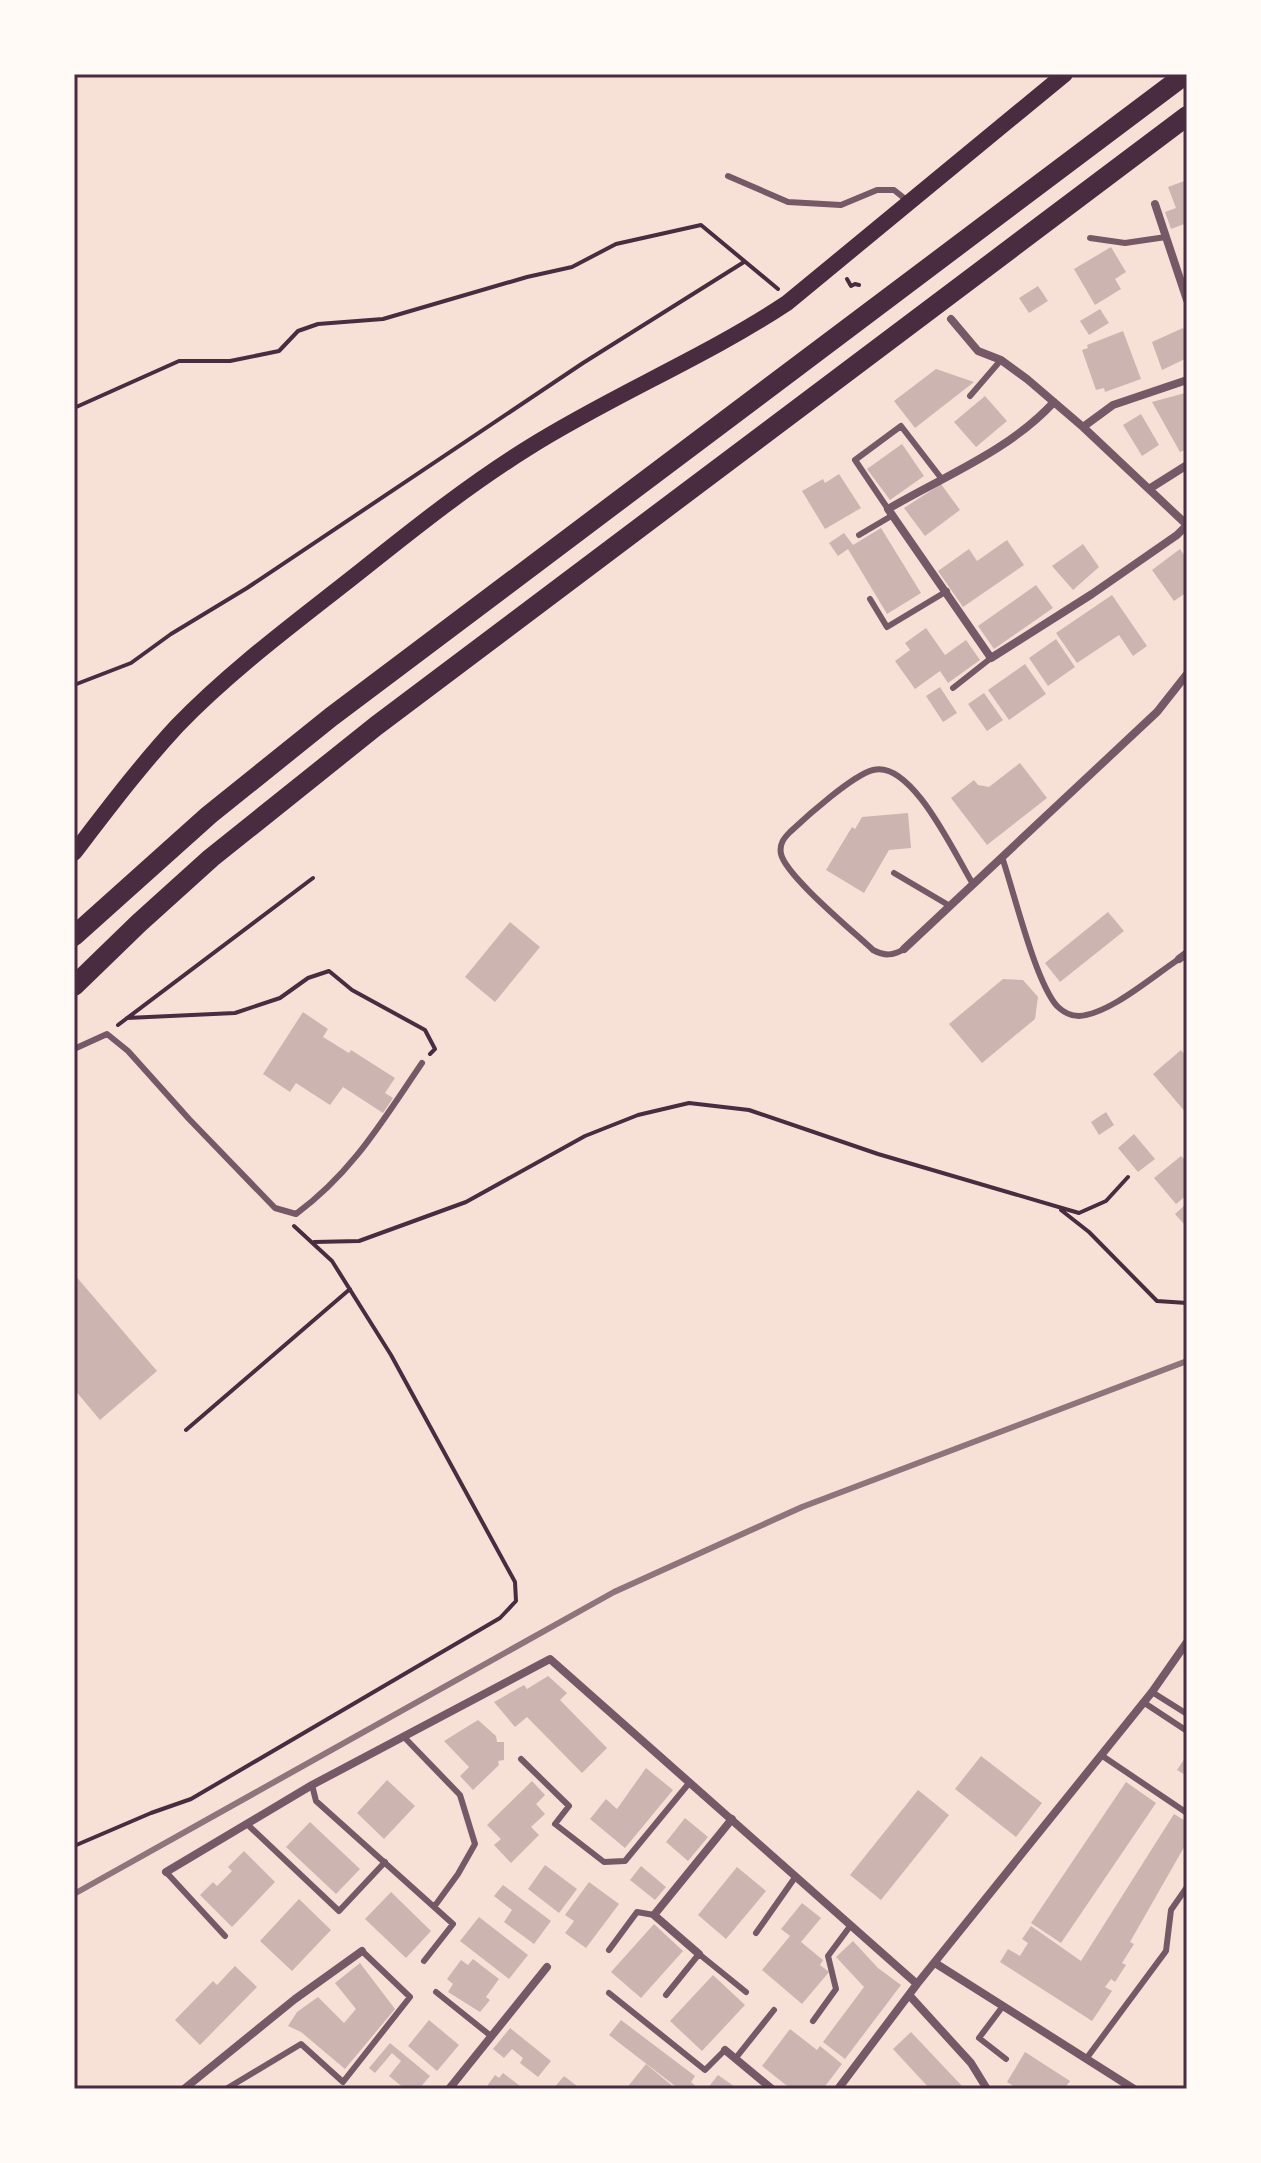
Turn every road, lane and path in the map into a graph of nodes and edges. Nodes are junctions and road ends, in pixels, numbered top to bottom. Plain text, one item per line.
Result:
1 (1065, 74) edge
2 (1186, 74) edge
3 (1187, 116) edge
4 (728, 176) dead end
5 (909, 202) junction
6 (1155, 204) dead end
7 (1166, 237) junction
8 (1090, 238) dead end
9 (744, 262) junction
10 (854, 274) dead end
11 (1184, 280) edge
12 (859, 285) dead end
13 (784, 294) dead end
14 (1187, 300) edge
15 (951, 319) dead end
16 (1001, 360) junction
17 (1187, 380) edge
18 (970, 396) dead end
19 (1054, 402) junction
20 (74, 408) edge
21 (1083, 427) junction
22 (1187, 465) edge
23 (941, 478) junction
24 (1149, 489) junction
25 (891, 512) junction
26 (1187, 525) edge
27 (859, 535) dead end
28 (947, 591) junction
29 (870, 599) dead end
30 (991, 658) junction
31 (1187, 674) edge
32 (74, 685) edge
33 (953, 688) dead end
34 (74, 853) edge
35 (1002, 857) junction
36 (894, 873) dead end
37 (313, 878) dead end
38 (973, 884) junction
39 (950, 906) junction
40 (74, 936) edge
41 (904, 949) joint
42 (1183, 956) edge
43 (74, 986) edge
44 (127, 1018) junction
45 (107, 1034) junction
46 (74, 1049) edge
47 (422, 1063) joint
48 (1128, 1177) dead end
49 (275, 1208) junction
50 (1059, 1209) junction
51 (312, 1242) junction
52 (350, 1289) junction
53 (1187, 1303) edge
54 (186, 1430) dead end
55 (1187, 1642) edge
56 (1152, 1692) junction
57 (1143, 1702) junction
58 (1187, 1714) edge
59 (1187, 1731) edge
60 (404, 1737) junction
61 (1101, 1755) junction
62 (521, 1759) dead end
63 (690, 1782) junction
64 (312, 1785) junction
65 (1187, 1813) edge
66 (732, 1819) junction
67 (247, 1824) junction
68 (74, 1846) edge
69 (385, 1862) junction
70 (166, 1872) joint
71 (796, 1876) junction
72 (1187, 1887) edge
73 (434, 1907) junction
74 (654, 1915) junction
75 (851, 1925) junction
76 (756, 1933) dead end
77 (225, 1936) dead end
78 (609, 1950) dead end
79 (362, 1951) joint
80 (699, 1954) junction
81 (424, 1961) dead end
82 (935, 1963) junction
83 (547, 1967) dead end
84 (917, 1984) junction
85 (436, 1992) dead end
86 (746, 1992) dead end
87 (609, 1993) dead end
88 (666, 1995) dead end
89 (909, 1995) junction
90 (1003, 2006) junction
91 (774, 2010) dead end
92 (813, 2021) dead end
93 (491, 2036) junction
94 (725, 2050) joint
95 (735, 2059) junction
96 (1006, 2059) dead end
97 (1086, 2059) junction
98 (184, 2089) edge
99 (226, 2089) edge
100 (449, 2089) edge
101 (772, 2089) edge
102 (838, 2089) edge
103 (987, 2089) edge
104 (1134, 2089) edge

1 - 5 main road
2 - 40 highway
3 - 43 highway
4 - 5 lane
5 - 34 main road
6 - 7 street
7 - 8 lane
7 - 11 street
9 - 13 path
9 - 20 path
9 - 32 path
10 - 12 path
11 - 14 street
15 - 16 street
16 - 18 lane
16 - 19 street
17 - 21 street
19 - 21 street
19 - 23 street
21 - 24 street
22 - 24 street
23 - 25 street
23 - 25 lane
24 - 26 street
25 - 27 lane
25 - 28 street
26 - 30 street
28 - 29 lane
28 - 30 street
30 - 33 lane
31 - 35 street
35 - 38 street
35 - 42 lane
36 - 39 lane
37 - 44 path
38 - 39 street
38 - 41 lane
39 - 41 street
44 - 45 path
44 - 47 path
45 - 46 lane
45 - 49 lane
47 - 49 lane
48 - 50 path
49 - 51 path
50 - 51 path
50 - 53 path
51 - 52 path
52 - 54 path
52 - 68 path
55 - 56 street
56 - 57 street
56 - 58 lane
57 - 59 lane
57 - 61 street
60 - 63 street
60 - 64 street
60 - 73 lane
61 - 65 lane
61 - 82 street
62 - 63 lane
63 - 66 street
64 - 67 street
64 - 69 lane
66 - 71 street
66 - 74 street
67 - 69 lane
67 - 70 street
69 - 73 lane
70 - 77 lane
71 - 75 street
71 - 76 lane
72 - 97 lane
73 - 81 lane
74 - 78 lane
74 - 80 street
75 - 84 street
75 - 92 lane
79 - 98 street
79 - 99 lane
80 - 86 lane
80 - 88 lane
82 - 84 street
82 - 90 street
83 - 93 street
84 - 89 street
85 - 93 lane
87 - 94 lane
89 - 102 street
89 - 103 street
90 - 96 lane
90 - 97 street
91 - 95 lane
93 - 100 street
94 - 95 street
95 - 101 street
97 - 104 street

